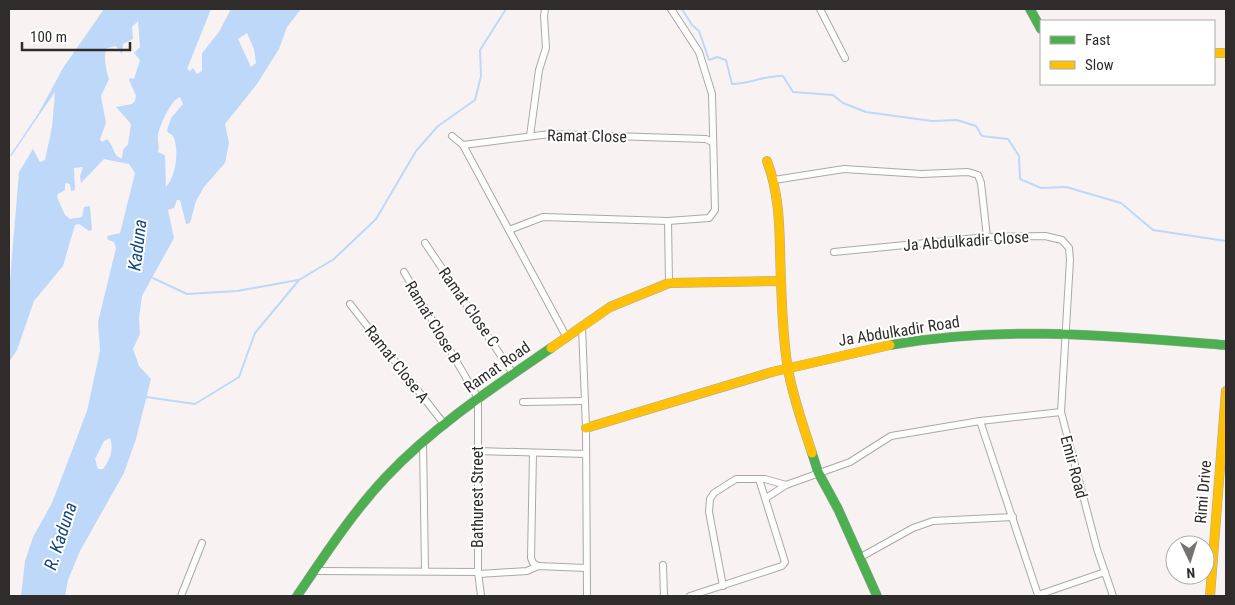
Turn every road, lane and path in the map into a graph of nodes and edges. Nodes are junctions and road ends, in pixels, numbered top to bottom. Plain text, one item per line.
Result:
1 (545, 9) edge
2 (671, 9) edge
3 (820, 9) edge
4 (1030, 9) edge
5 (1040, 27) edge
6 (845, 58) dead end
7 (452, 136) dead end
8 (530, 136) junction
9 (712, 142) junction
10 (463, 146) junction
11 (767, 161) dead end
12 (774, 180) junction
13 (668, 221) junction
14 (509, 230) junction
15 (987, 237) junction
16 (424, 243) dead end
17 (834, 252) dead end
18 (404, 272) dead end
19 (781, 281) junction
20 (669, 283) junction
21 (350, 304) dead end
22 (582, 327) junction
23 (1066, 334) junction
24 (567, 338) junction
25 (1226, 345) edge
26 (788, 367) junction
27 (512, 372) junction
28 (1226, 391) edge
29 (478, 398) junction
30 (584, 400) junction
31 (523, 402) dead end
32 (1061, 412) junction
33 (980, 421) junction
34 (444, 425) junction
35 (586, 428) junction
36 (423, 442) junction
37 (477, 451) junction
38 (533, 453) junction
39 (586, 454) junction
40 (818, 472) junction
41 (759, 479) junction
42 (786, 485) junction
43 (766, 498) junction
44 (1013, 518) junction
45 (202, 543) dead end
46 (859, 558) junction
47 (662, 565) dead end
48 (538, 566) junction
49 (586, 568) junction
50 (315, 570) junction
51 (425, 570) junction
52 (1105, 572) junction
53 (478, 573) junction
54 (723, 586) junction
55 (707, 594) edge
56 (181, 596) edge
57 (297, 596) edge
58 (481, 596) edge
59 (587, 596) edge
60 (664, 596) edge
61 (690, 596) edge
62 (877, 596) edge
63 (1113, 596) edge
64 (1210, 596) edge

1 - 8 street
2 - 9 street
3 - 6 street
4 - 5 street
7 - 10 street
8 - 9 street, Ramat Close
8 - 10 street, Ramat Close
9 - 13 street
10 - 14 street
11 - 12 street
12 - 15 street
12 - 19 street
13 - 14 street
13 - 20 street
14 - 24 street
15 - 17 street, Ja Abdulkadir Close
15 - 23 street, Ja Abdulkadir Close
16 - 27 street, Ramat Close C
18 - 29 street, Ramat Close B
19 - 20 street, Ramat Road
19 - 26 street
20 - 22 street, Ramat Road
21 - 34 street, Ramat Close A
22 - 24 street, Ramat Road
22 - 30 street
23 - 25 street, Ja Abdulkadir Road
23 - 26 street, Ja Abdulkadir Road
23 - 32 street, Emir Road
24 - 27 street, Ramat Road
26 - 35 street, Ja Abdulkadir Road
26 - 40 street
27 - 29 street, Ramat Road
28 - 64 street, Rimi Drive
29 - 34 street, Ramat Road
29 - 37 street, Bathurest Street
30 - 31 street
30 - 35 street
32 - 33 street
32 - 52 street, Emir Road
33 - 40 street
33 - 44 street
34 - 36 street, Ramat Road
35 - 39 street
36 - 50 street, Ramat Road
36 - 51 street
37 - 38 street
37 - 53 street, Bathurest Street
38 - 39 street
38 - 48 street
39 - 49 street
40 - 42 street
40 - 46 street
41 - 42 street
41 - 43 street
41 - 54 street
42 - 43 street
43 - 54 street
44 - 46 street
44 - 52 street
45 - 56 street
46 - 62 street
47 - 60 street
48 - 49 street
48 - 53 street
49 - 59 street
50 - 51 street
50 - 57 street, Ramat Road
51 - 53 street
52 - 63 street, Emir Road
53 - 58 street, Bathurest Street
54 - 55 street
55 - 61 street

